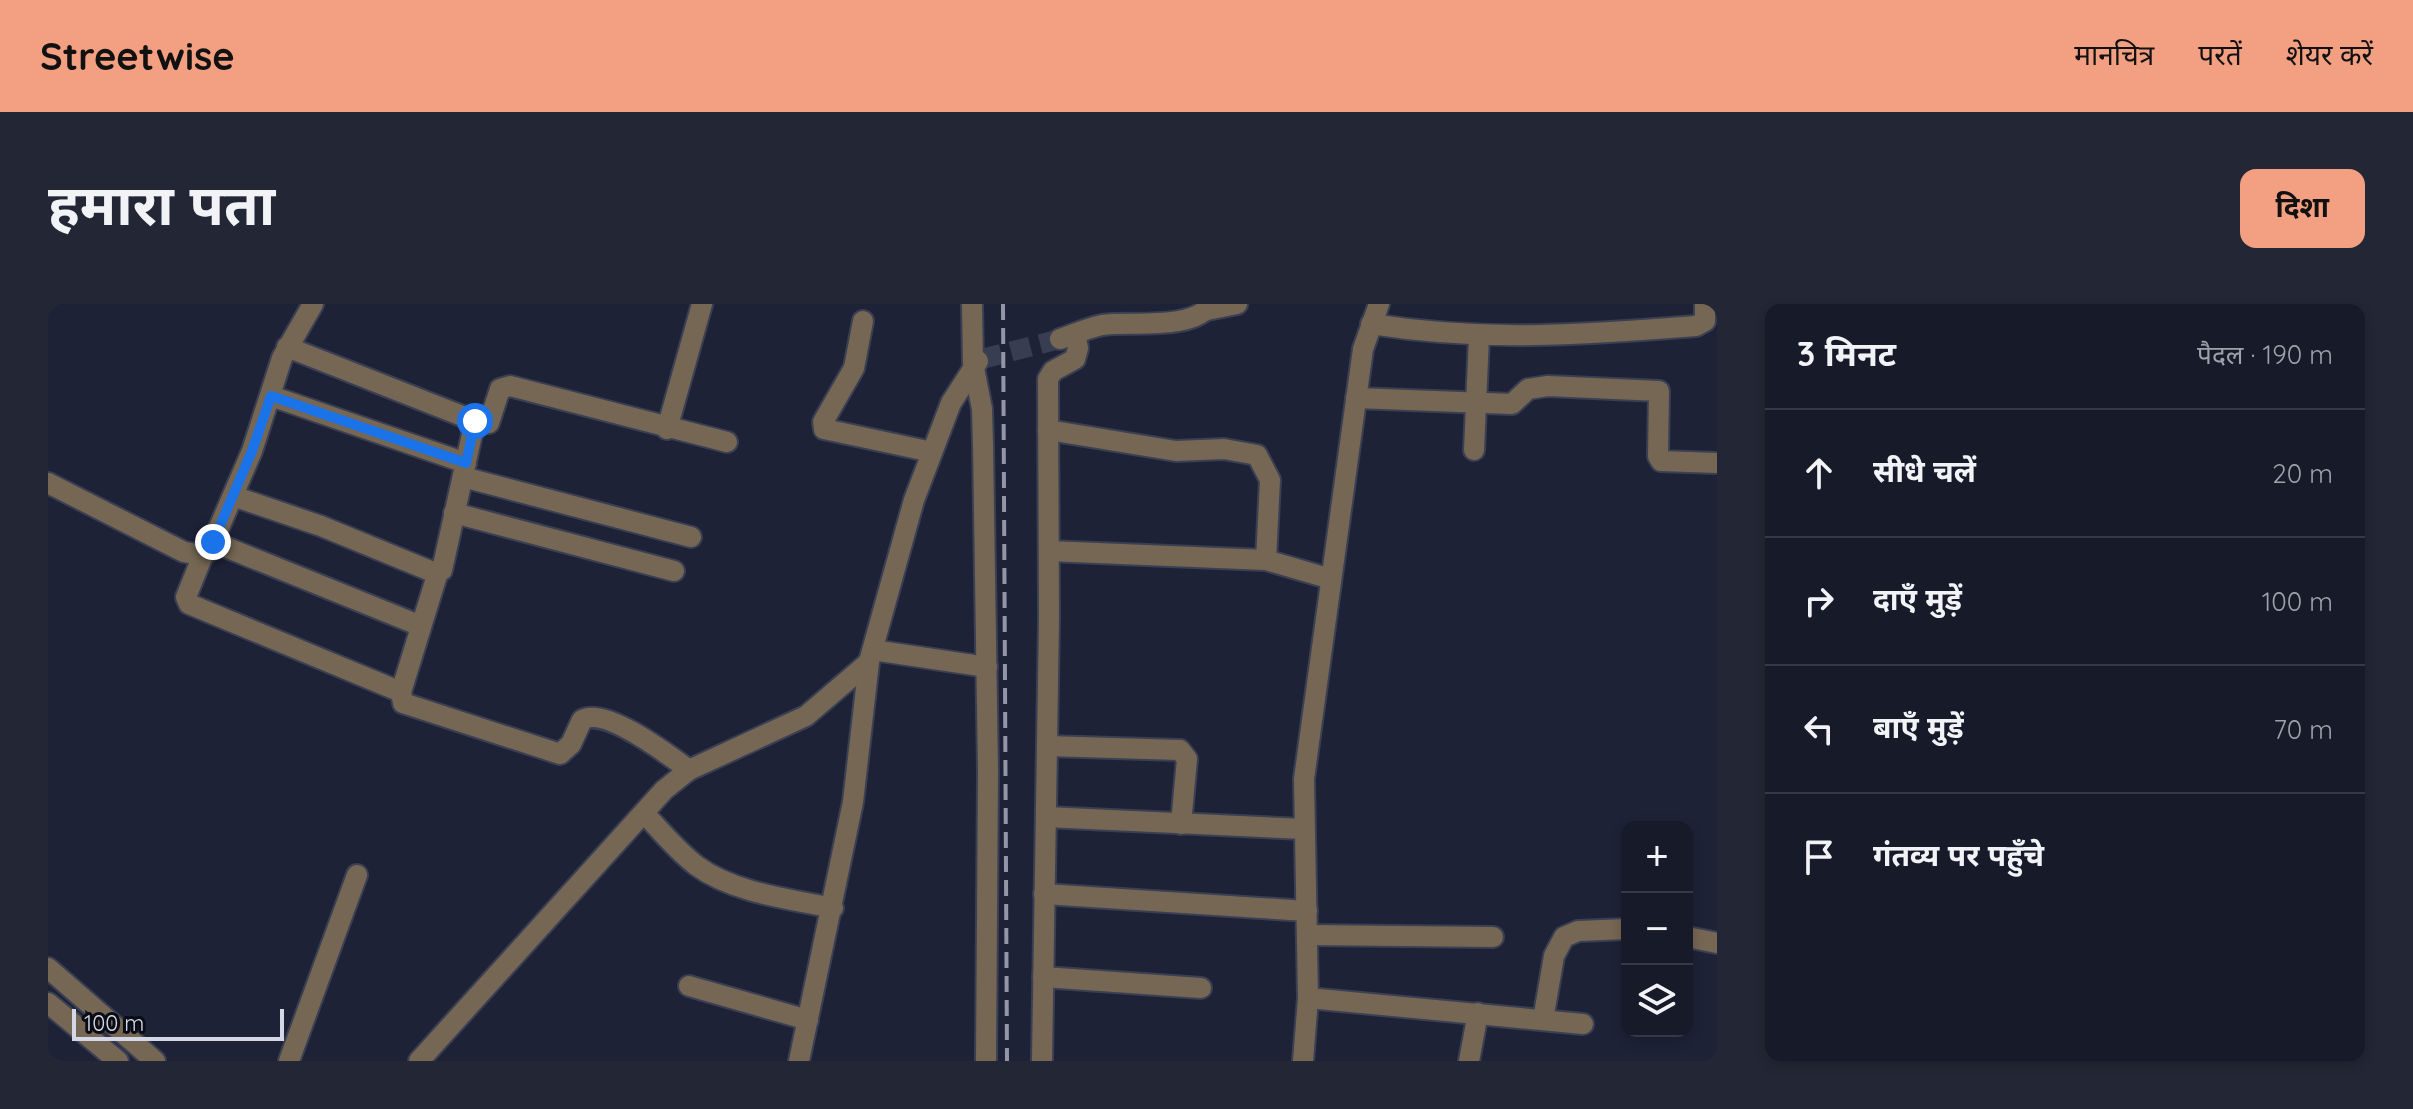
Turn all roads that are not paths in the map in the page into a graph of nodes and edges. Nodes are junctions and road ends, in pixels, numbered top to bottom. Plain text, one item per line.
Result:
1 (313, 304) edge
2 (702, 304) edge
3 (972, 304) edge
4 (1103, 304) edge
5 (1237, 304) edge
6 (1379, 304) edge
7 (1705, 304) edge
8 (1209, 307) edge
9 (863, 321) dead end
10 (1371, 324) junction
11 (1102, 325) junction
12 (1479, 337) junction
13 (287, 347) junction
14 (977, 361) junction
15 (271, 396) junction
16 (1356, 398) junction
17 (1477, 402) junction
18 (475, 421) junction
19 (667, 429) junction
20 (1048, 430) junction
21 (727, 442) dead end
22 (1474, 450) dead end
23 (932, 452) junction
24 (1717, 463) edge
25 (464, 470) junction
26 (48, 483) edge
27 (233, 496) junction
28 (454, 513) junction
29 (691, 537) dead end
30 (208, 549) junction
31 (1049, 551) junction
32 (1266, 560) junction
33 (674, 571) dead end
34 (438, 572) junction
35 (1331, 579) junction
36 (421, 626) junction
37 (871, 656) junction
38 (987, 667) junction
39 (401, 692) junction
40 (1047, 746) junction
41 (689, 770) junction
42 (644, 813) junction
43 (1046, 817) junction
44 (1181, 824) junction
45 (1303, 829) junction
46 (357, 875) dead end
47 (1044, 894) junction
48 (833, 908) junction
49 (1307, 911) junction
50 (1621, 929) edge
51 (1308, 935) junction
52 (1493, 937) dead end
53 (1693, 938) edge
54 (1717, 943) edge
55 (48, 968) edge
56 (1043, 977) junction
57 (689, 986) dead end
58 (1201, 988) dead end
59 (1308, 998) junction
60 (48, 1003) edge
61 (1478, 1013) junction
62 (808, 1020) junction
63 (1543, 1020) junction
64 (1583, 1024) dead end
65 (118, 1061) edge
66 (155, 1061) edge
67 (289, 1061) edge
68 (419, 1061) edge
69 (799, 1061) edge
70 (986, 1061) edge
71 (1042, 1061) edge
72 (1303, 1061) edge
73 (1469, 1061) edge

1 - 13 street
2 - 19 street
3 - 14 street
4 - 11 street
5 - 8 street
6 - 10 street
7 - 12 street
8 - 11 street
9 - 23 street
10 - 12 street
10 - 16 street
11 - 20 street
12 - 17 street
13 - 15 street
13 - 18 street
14 - 23 street
14 - 38 street
15 - 25 street
15 - 27 street
16 - 17 street
16 - 35 street
17 - 22 street
17 - 24 street
18 - 19 street
18 - 25 street
19 - 21 street
20 - 31 street
20 - 32 street
23 - 37 street
25 - 28 street
25 - 29 street
26 - 30 street
27 - 30 street
27 - 34 street
28 - 33 street
28 - 34 street
30 - 36 street
30 - 39 street
31 - 32 street
31 - 40 street
32 - 35 street
34 - 36 street
35 - 45 street
36 - 39 street
37 - 38 street
37 - 41 street
37 - 48 street
38 - 70 street
39 - 41 street
40 - 43 street
40 - 44 street
41 - 42 street
42 - 48 street
42 - 68 street
43 - 44 street
43 - 47 street
44 - 45 street
45 - 49 street
46 - 67 street
47 - 49 street
47 - 56 street
48 - 62 street
49 - 51 street
50 - 63 street
51 - 52 street
51 - 59 street
53 - 54 street
55 - 66 street
56 - 58 street
56 - 71 street
57 - 62 street
59 - 61 street
59 - 72 street
60 - 65 street
61 - 63 street
61 - 73 street
62 - 69 street
63 - 64 street

